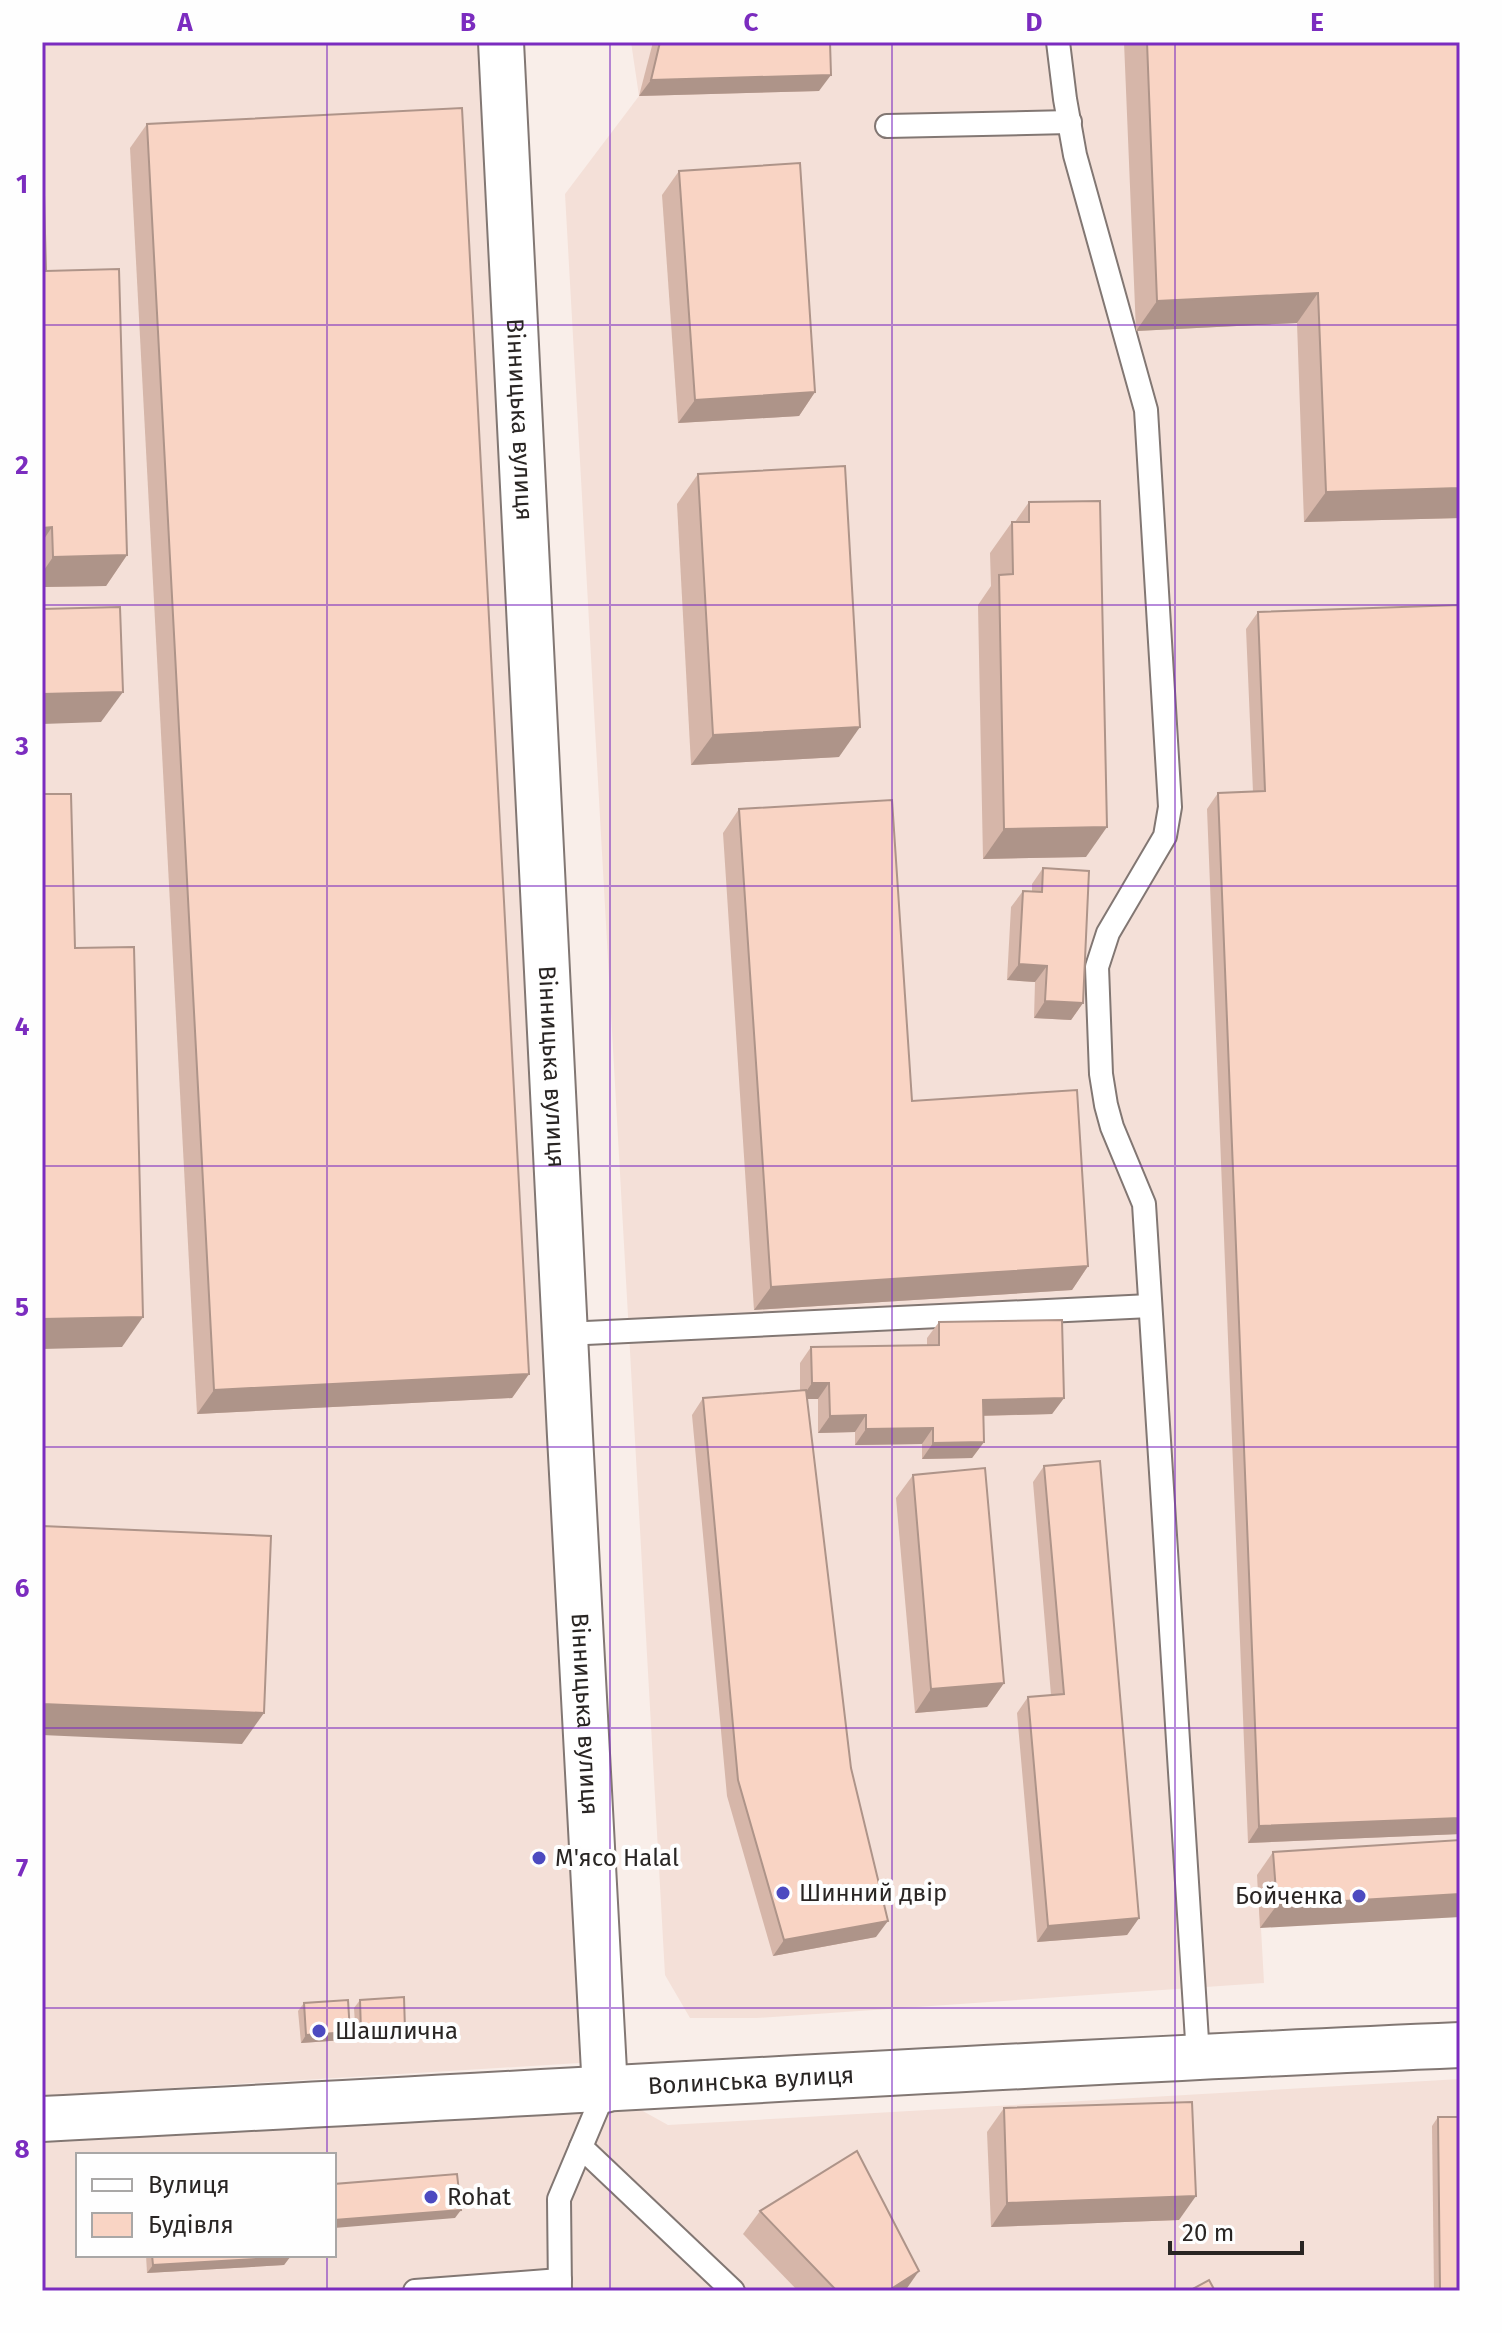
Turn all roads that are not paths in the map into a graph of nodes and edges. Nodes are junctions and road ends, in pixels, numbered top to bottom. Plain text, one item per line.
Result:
1 (501, 42) edge
2 (1058, 42) edge
3 (1070, 122) junction
4 (887, 126) dead end
5 (1150, 1306) junction
6 (565, 1334) junction
7 (1460, 2045) edge
8 (1198, 2056) junction
9 (605, 2090) junction
10 (42, 2119) edge
11 (581, 2147) junction
12 (560, 2285) edge
13 (415, 2291) edge
14 (733, 2291) edge

1 - 6 street, Вінницька вулиця
2 - 3 lane
3 - 4 lane
3 - 5 lane
5 - 6 lane
5 - 8 lane
6 - 9 street, Вінницька вулиця
7 - 8 street, Волинська вулиця
8 - 9 street, Волинська вулиця
9 - 10 street, Волинська вулиця
9 - 11 lane
11 - 12 lane
11 - 14 lane
12 - 13 lane

